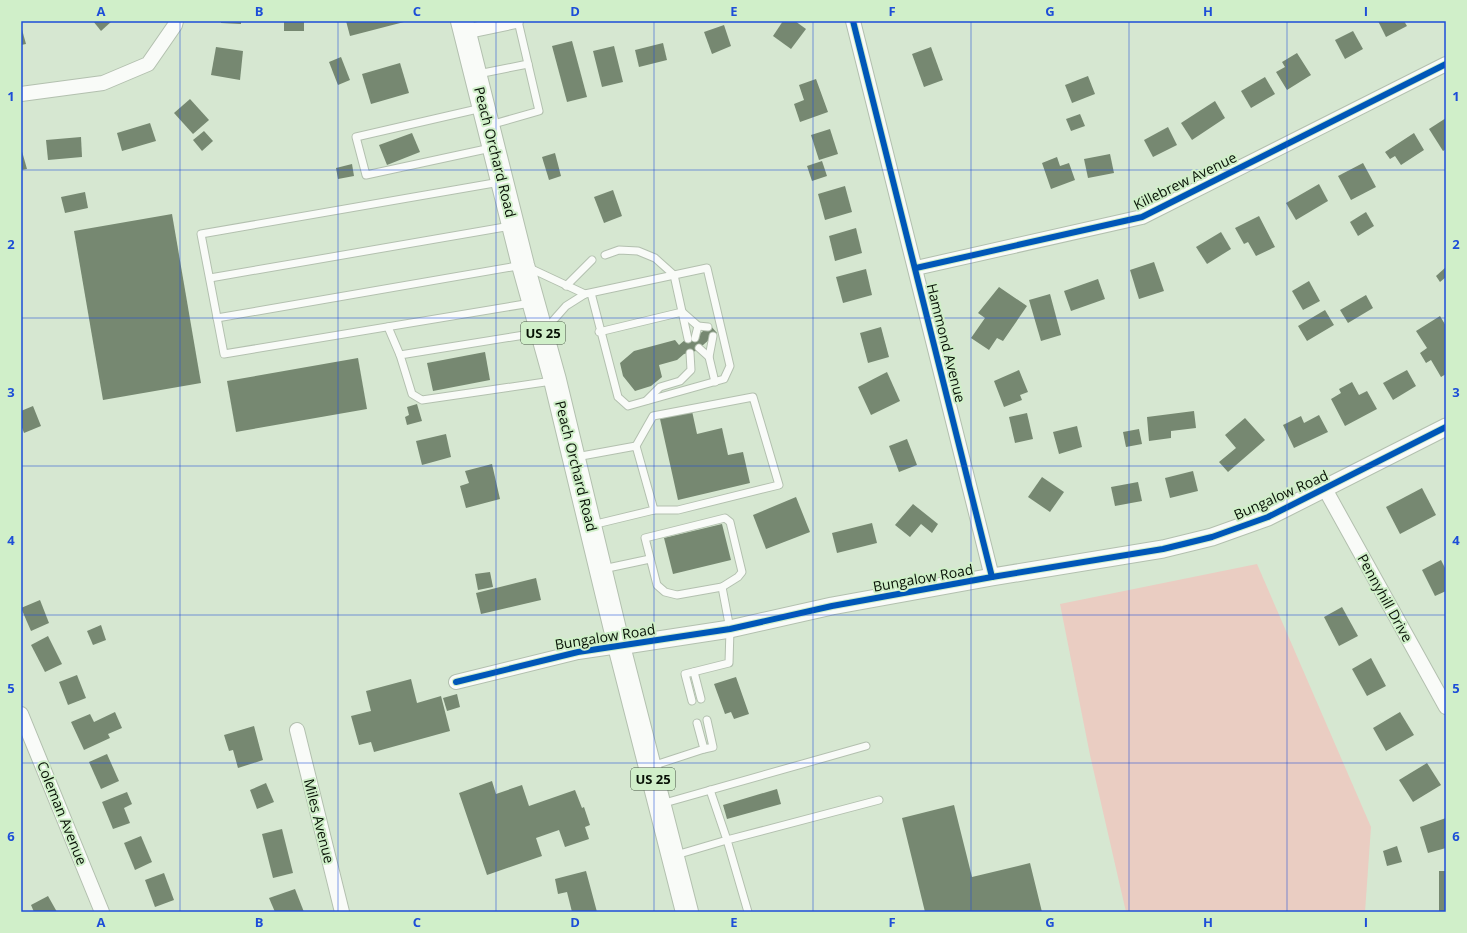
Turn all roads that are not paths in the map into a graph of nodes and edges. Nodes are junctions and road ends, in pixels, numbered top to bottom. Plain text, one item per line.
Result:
1 (176, 21) edge
2 (517, 21) edge
3 (854, 21) edge
4 (463, 26) edge
5 (528, 64) junction
6 (1446, 64) edge
7 (475, 74) junction
8 (21, 94) edge
9 (486, 117) junction
10 (493, 147) junction
11 (502, 182) junction
12 (513, 226) junction
13 (605, 255) dead end
14 (592, 260) dead end
15 (523, 265) junction
16 (916, 268) junction
17 (674, 275) junction
18 (210, 278) junction
19 (566, 286) junction
20 (588, 294) junction
21 (533, 303) junction
22 (682, 312) junction
23 (217, 318) junction
24 (708, 327) dead end
25 (388, 328) junction
26 (700, 329) junction
27 (543, 332) junction
28 (599, 332) junction
29 (714, 336) dead end
30 (706, 342) dead end
31 (699, 348) dead end
32 (690, 353) dead end
33 (400, 355) junction
34 (709, 357) junction
35 (555, 380) junction
36 (715, 382) junction
37 (647, 401) junction
38 (1446, 427) edge
39 (636, 446) junction
40 (574, 458) junction
41 (1325, 489) junction
42 (654, 510) junction
43 (590, 526) junction
44 (650, 559) junction
45 (601, 570) junction
46 (992, 577) junction
47 (722, 587) junction
48 (730, 629) junction
49 (619, 646) junction
50 (694, 672) junction
51 (456, 682) dead end
52 (701, 699) dead end
53 (692, 701) dead end
54 (1446, 707) edge
55 (21, 714) edge
56 (707, 720) dead end
57 (697, 722) dead end
58 (297, 730) dead end
59 (866, 746) dead end
60 (704, 748) junction
61 (650, 766) junction
62 (710, 790) junction
63 (879, 800) dead end
64 (659, 804) junction
65 (727, 840) junction
66 (673, 856) junction
67 (102, 912) edge
68 (342, 912) edge
69 (687, 912) edge
70 (748, 912) edge

1 - 8 street
2 - 4 street
2 - 5 lane
3 - 16 street, Hammond Avenue
4 - 7 main road, Peach Orchard Road / US 25
5 - 7 lane
5 - 9 lane
6 - 16 street, Killebrew Avenue
7 - 9 main road, Peach Orchard Road / US 25
9 - 10 main road, Peach Orchard Road / US 25
9 - 10 lane
10 - 11 main road, Peach Orchard Road / US 25
11 - 12 main road, Peach Orchard Road / US 25
11 - 18 lane
12 - 15 main road, Peach Orchard Road / US 25
12 - 18 lane
13 - 17 lane
14 - 19 lane
15 - 19 lane
15 - 21 main road, Peach Orchard Road / US 25
15 - 23 lane
16 - 46 street, Hammond Avenue
17 - 20 lane
17 - 22 lane
17 - 36 lane
18 - 23 lane
19 - 20 lane
20 - 27 lane
20 - 28 lane
21 - 25 lane
21 - 27 main road, Peach Orchard Road / US 25
22 - 26 lane
22 - 26 lane
22 - 28 lane
23 - 25 lane
24 - 26 lane
25 - 33 lane
27 - 33 lane
27 - 35 main road, Peach Orchard Road / US 25
28 - 37 lane
29 - 34 lane
30 - 34 lane
31 - 34 lane
32 - 37 lane
33 - 35 lane
34 - 36 lane
35 - 40 main road, Peach Orchard Road / US 25
36 - 37 lane
38 - 41 street, Bungalow Road
39 - 40 lane
39 - 42 lane
39 - 42 lane
40 - 43 main road, Peach Orchard Road / US 25
41 - 46 street, Bungalow Road
41 - 54 street, Pennyhill Drive
42 - 43 lane
43 - 45 main road, Peach Orchard Road / US 25
44 - 45 lane
44 - 47 lane
44 - 47 lane
45 - 49 main road, Peach Orchard Road / US 25
46 - 48 street, Bungalow Road
47 - 48 lane
48 - 49 street, Bungalow Road
48 - 50 lane
49 - 51 street, Bungalow Road
49 - 61 main road, Peach Orchard Road / US 25
50 - 52 lane
50 - 53 lane
55 - 67 street, Coleman Avenue
56 - 60 lane
57 - 60 lane
58 - 68 street, Miles Avenue
59 - 62 lane
60 - 61 lane
61 - 64 main road, Peach Orchard Road / US 25
62 - 64 lane
62 - 65 lane
63 - 65 lane
64 - 66 main road, Peach Orchard Road / US 25
65 - 66 lane
65 - 70 lane
66 - 69 main road, Peach Orchard Road / US 25

